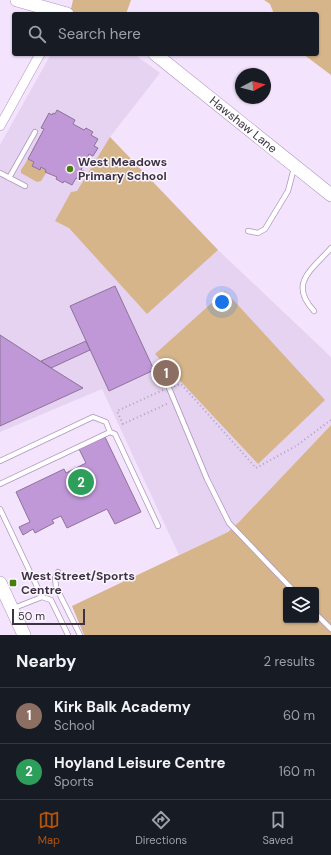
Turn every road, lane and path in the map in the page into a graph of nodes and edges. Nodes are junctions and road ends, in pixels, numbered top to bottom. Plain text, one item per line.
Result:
1 (17, 0) edge
2 (51, 12) edge
3 (39, 56) edge
4 (158, 56) edge
5 (0, 126) edge
6 (35, 132) dead end
7 (295, 166) junction
8 (0, 173) edge
9 (9, 178) junction
10 (25, 186) dead end
11 (331, 195) edge
12 (248, 231) dead end
13 (331, 248) edge
14 (314, 311) dead end
15 (169, 388) junction
16 (174, 401) junction
17 (331, 420) edge
18 (110, 432) junction
19 (0, 461) edge
20 (0, 484) edge
21 (0, 509) edge
22 (158, 526) dead end
23 (58, 572) dead end
24 (0, 583) edge
25 (290, 587) edge
26 (42, 597) junction
27 (12, 608) junction
28 (319, 617) edge
29 (331, 629) edge
30 (24, 635) edge
31 (68, 635) edge
32 (80, 635) edge

1 - 2 main road
3 - 5 street
4 - 7 main road, Hawshaw Lane
6 - 9 lane
7 - 11 main road, Hawshaw Lane
7 - 12 lane
8 - 9 lane
9 - 10 lane
13 - 14 lane
15 - 16 lane
15 - 16 path
15 - 17 path
16 - 25 lane
18 - 19 lane
18 - 20 lane
18 - 22 lane
21 - 26 lane
23 - 32 lane
24 - 27 main road
26 - 27 lane
26 - 31 lane
27 - 30 main road
28 - 29 lane

